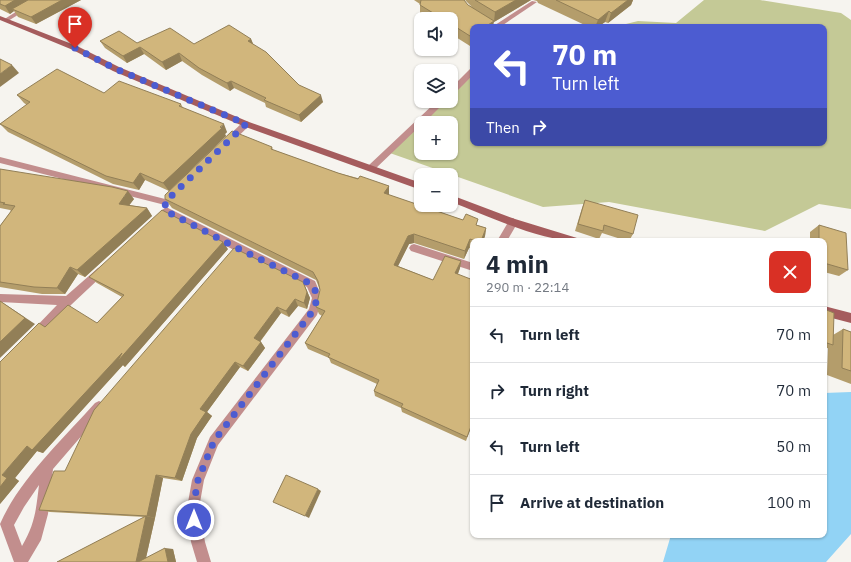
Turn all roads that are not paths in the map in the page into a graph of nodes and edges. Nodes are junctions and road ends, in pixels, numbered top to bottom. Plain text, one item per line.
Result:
1 (45, 0) edge
2 (534, 2) dead end
3 (3, 19) edge
4 (496, 24) edge
5 (470, 74) edge
6 (458, 85) edge
7 (435, 108) edge
8 (246, 124) junction
9 (220, 149) edge
10 (0, 160) edge
11 (372, 168) junction
12 (414, 184) edge
13 (458, 201) edge
14 (513, 222) junction
15 (504, 238) edge
16 (564, 238) edge
17 (237, 248) junction
18 (414, 248) dead end
19 (226, 260) edge
20 (108, 264) edge
21 (470, 266) edge
22 (0, 298) edge
23 (68, 301) junction
24 (827, 312) edge
25 (851, 318) edge
26 (26, 343) edge
27 (109, 396) edge
28 (47, 468) junction
29 (4, 528) edge
30 (21, 560) edge
31 (204, 562) edge

1 - 3 street
2 - 4 street
3 - 8 street
5 - 6 street
7 - 11 street
8 - 9 street
8 - 11 street
10 - 17 street
11 - 12 street
13 - 14 street
14 - 15 street
14 - 16 street
17 - 19 street
17 - 31 street
18 - 21 street
20 - 23 street
22 - 23 street
23 - 26 street
24 - 25 street
27 - 28 street
28 - 29 street
28 - 30 street
29 - 30 street

